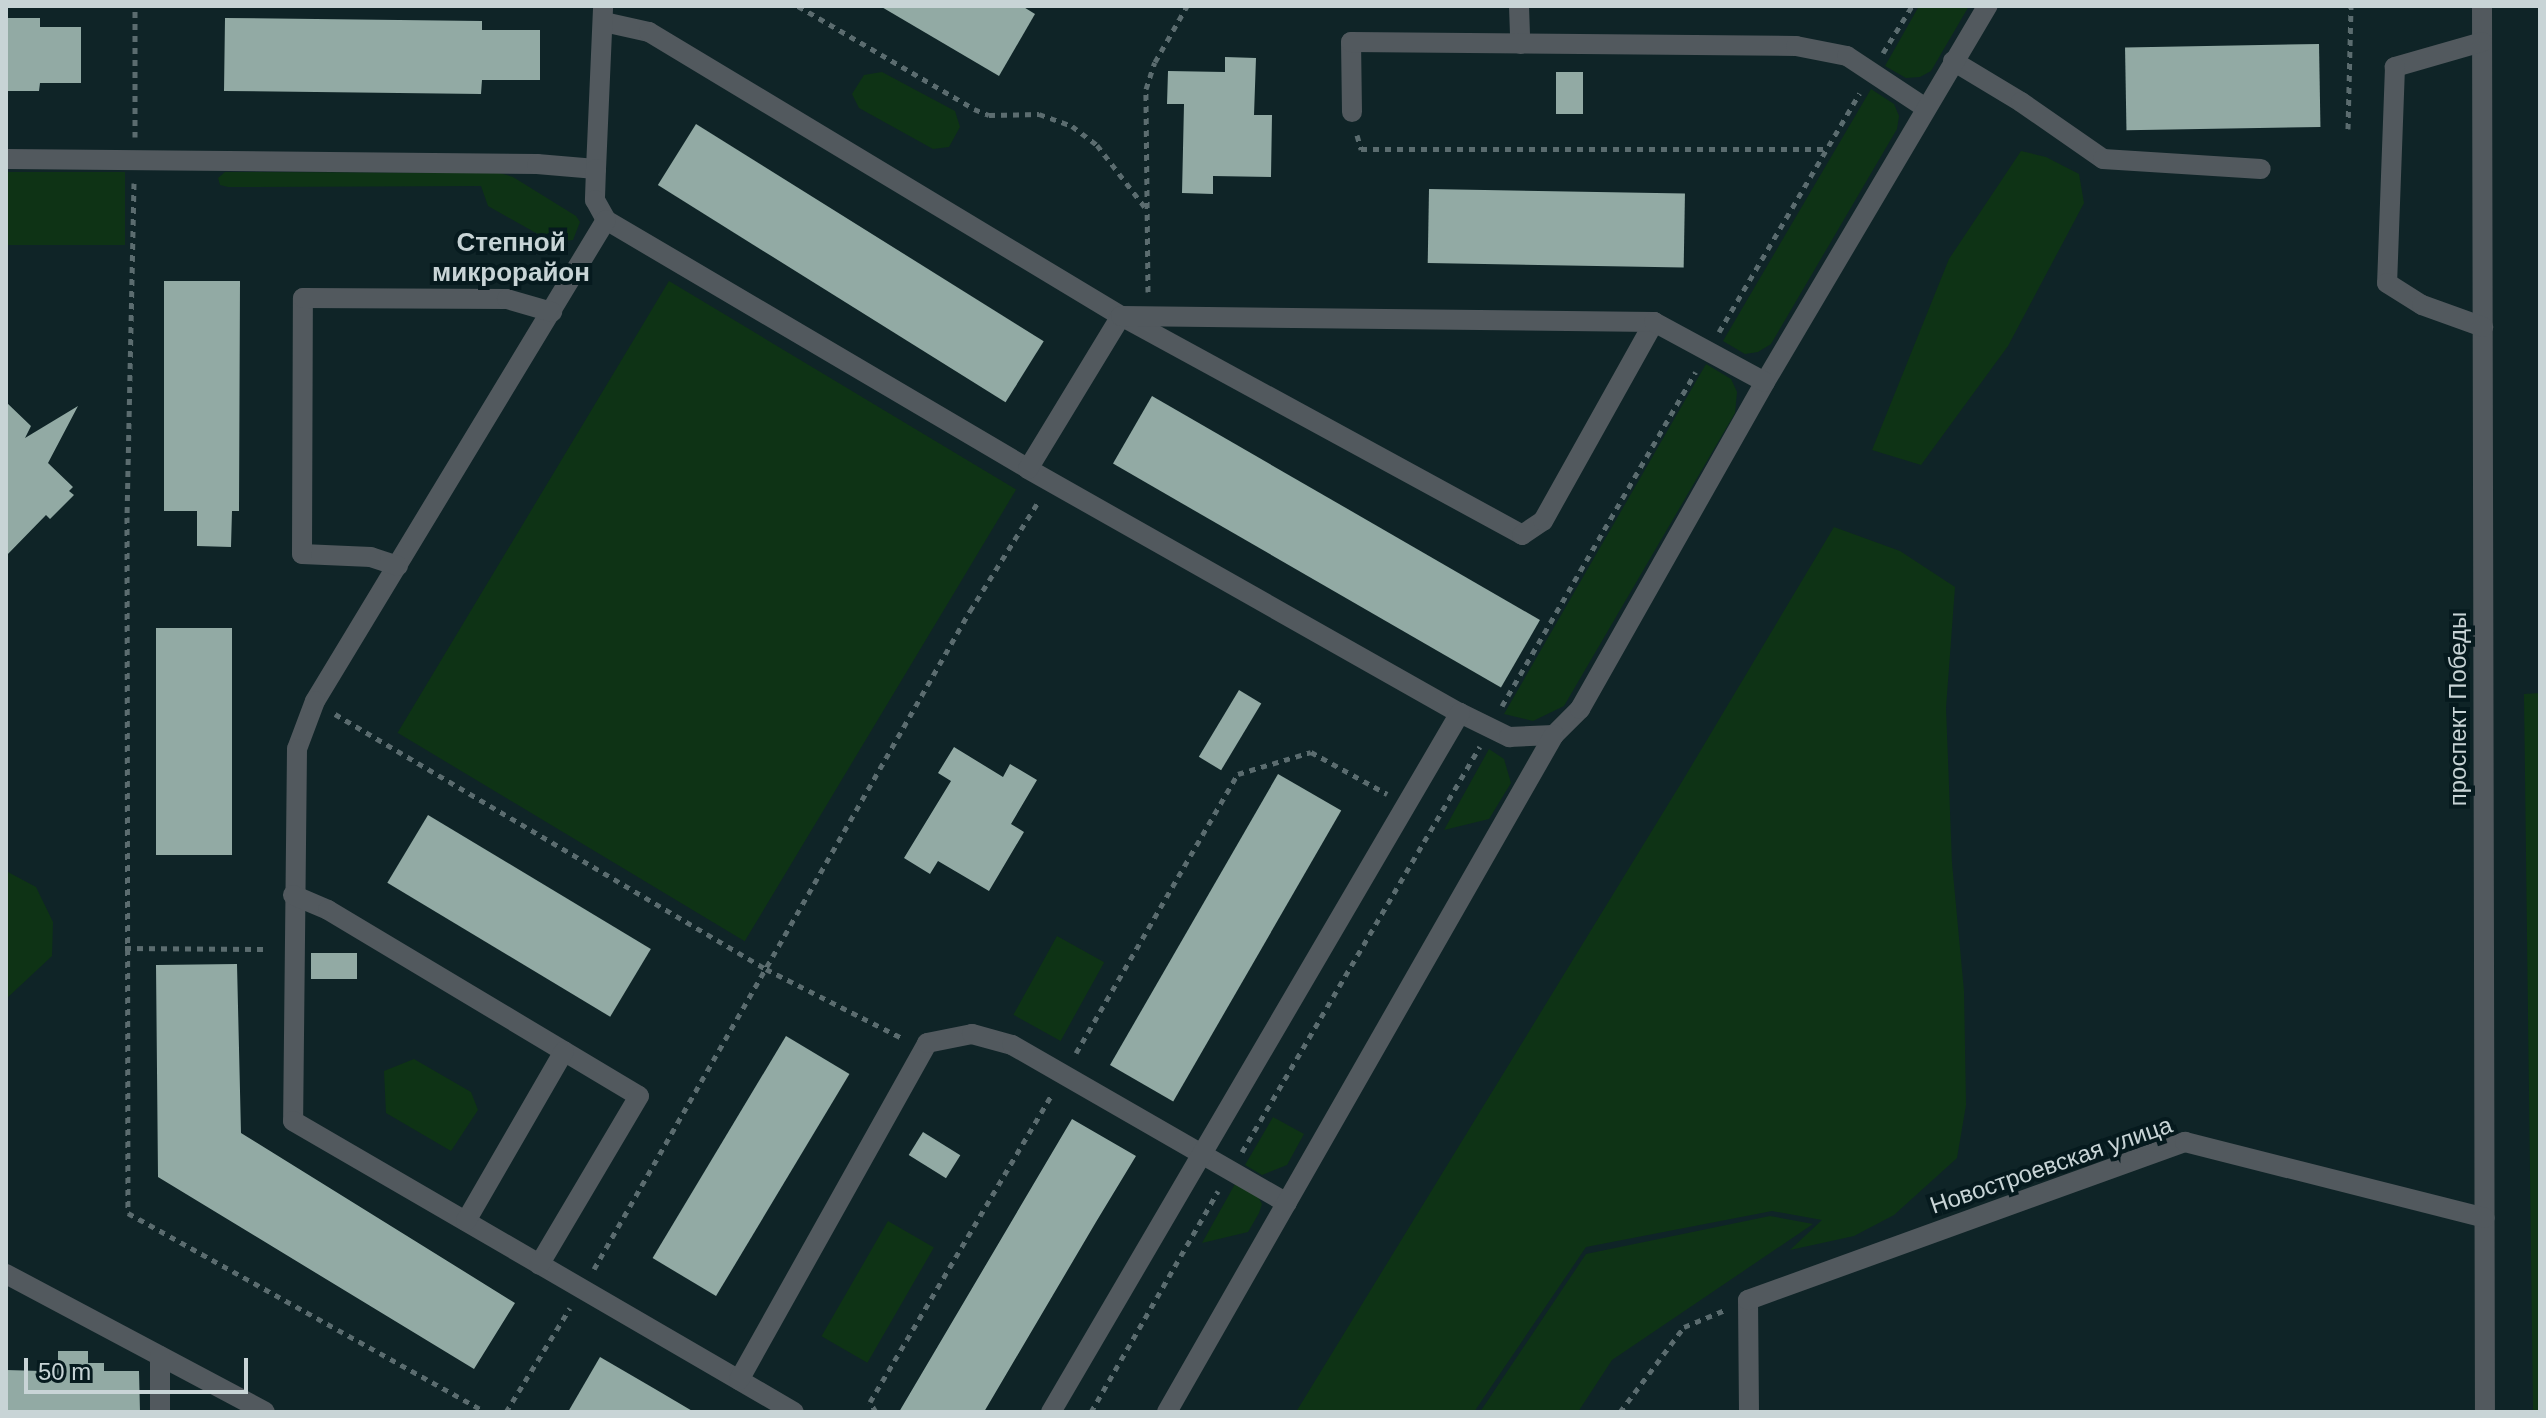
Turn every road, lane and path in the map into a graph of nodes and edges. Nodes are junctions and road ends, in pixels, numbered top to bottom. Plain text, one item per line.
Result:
1 (135, 6) edge
2 (798, 6) edge
3 (1187, 6) edge
4 (1519, 6) edge
5 (1987, 6) edge
6 (2351, 6) edge
7 (2482, 6) edge
8 (603, 14) edge
9 (2482, 42) junction
10 (1520, 44) junction
11 (1953, 61) junction
12 (1924, 107) junction
13 (1352, 112) joint
14 (2348, 129) dead end
15 (1826, 149) dead end
16 (135, 158) junction
17 (6, 159) edge
18 (596, 169) junction
19 (2261, 169) dead end
20 (1147, 210) junction
21 (606, 220) junction
22 (552, 312) junction
23 (1121, 316) junction
24 (1148, 317) junction
25 (1654, 322) junction
26 (2483, 327) junction
27 (1765, 382) junction
28 (1028, 469) junction
29 (1052, 481) junction
30 (398, 566) junction
31 (315, 701) junction
32 (1460, 713) junction
33 (1554, 735) junction
34 (1407, 804) junction
35 (293, 895) junction
36 (125, 948) junction
37 (267, 949) dead end
38 (766, 969) junction
39 (927, 1043) junction
40 (564, 1051) junction
41 (1064, 1074) junction
42 (1203, 1153) junction
43 (1287, 1203) junction
44 (2485, 1218) junction
45 (466, 1221) junction
46 (539, 1265) junction
47 (6, 1274) edge
48 (582, 1290) junction
49 (1748, 1300) junction
50 (160, 1356) junction
51 (739, 1380) junction
52 (160, 1412) edge
53 (265, 1412) edge
54 (485, 1412) edge
55 (506, 1412) edge
56 (794, 1412) edge
57 (876, 1412) edge
58 (1051, 1412) edge
59 (1167, 1412) edge
60 (1620, 1412) edge
61 (1749, 1412) edge
62 (2485, 1412) edge

1 - 16 path
2 - 20 path
3 - 20 path
4 - 10 street
5 - 11 street
6 - 14 path
7 - 9 street, проспект Победы
8 - 18 street
8 - 23 street
9 - 26 street, проспект Победы
9 - 26 street
10 - 12 street
10 - 13 street
11 - 12 street
11 - 19 street
12 - 27 street
13 - 15 path
16 - 17 street
16 - 18 street
16 - 36 path
18 - 21 street
20 - 24 path
21 - 22 street
21 - 28 street
22 - 30 street
22 - 30 street
23 - 24 street
23 - 25 street
23 - 28 street
24 - 25 street
25 - 27 street
26 - 44 street, проспект Победы
27 - 33 street
28 - 29 street
29 - 32 street
29 - 38 path
30 - 31 street
31 - 35 street
31 - 38 path
32 - 33 street
32 - 34 street
33 - 43 street
34 - 41 path
34 - 42 street
35 - 40 street
35 - 45 street
36 - 37 path
36 - 54 path
38 - 39 path
38 - 48 path
39 - 41 street
39 - 51 street
40 - 45 street
40 - 46 street
41 - 42 street
41 - 57 path
42 - 43 street
42 - 58 street
43 - 59 street
44 - 49 street, Новостроевская улица
44 - 62 street, проспект Победы
45 - 46 street
46 - 48 street
47 - 50 street
48 - 51 street
48 - 55 path
49 - 60 path
49 - 61 street
50 - 52 street
50 - 53 street
51 - 56 street

